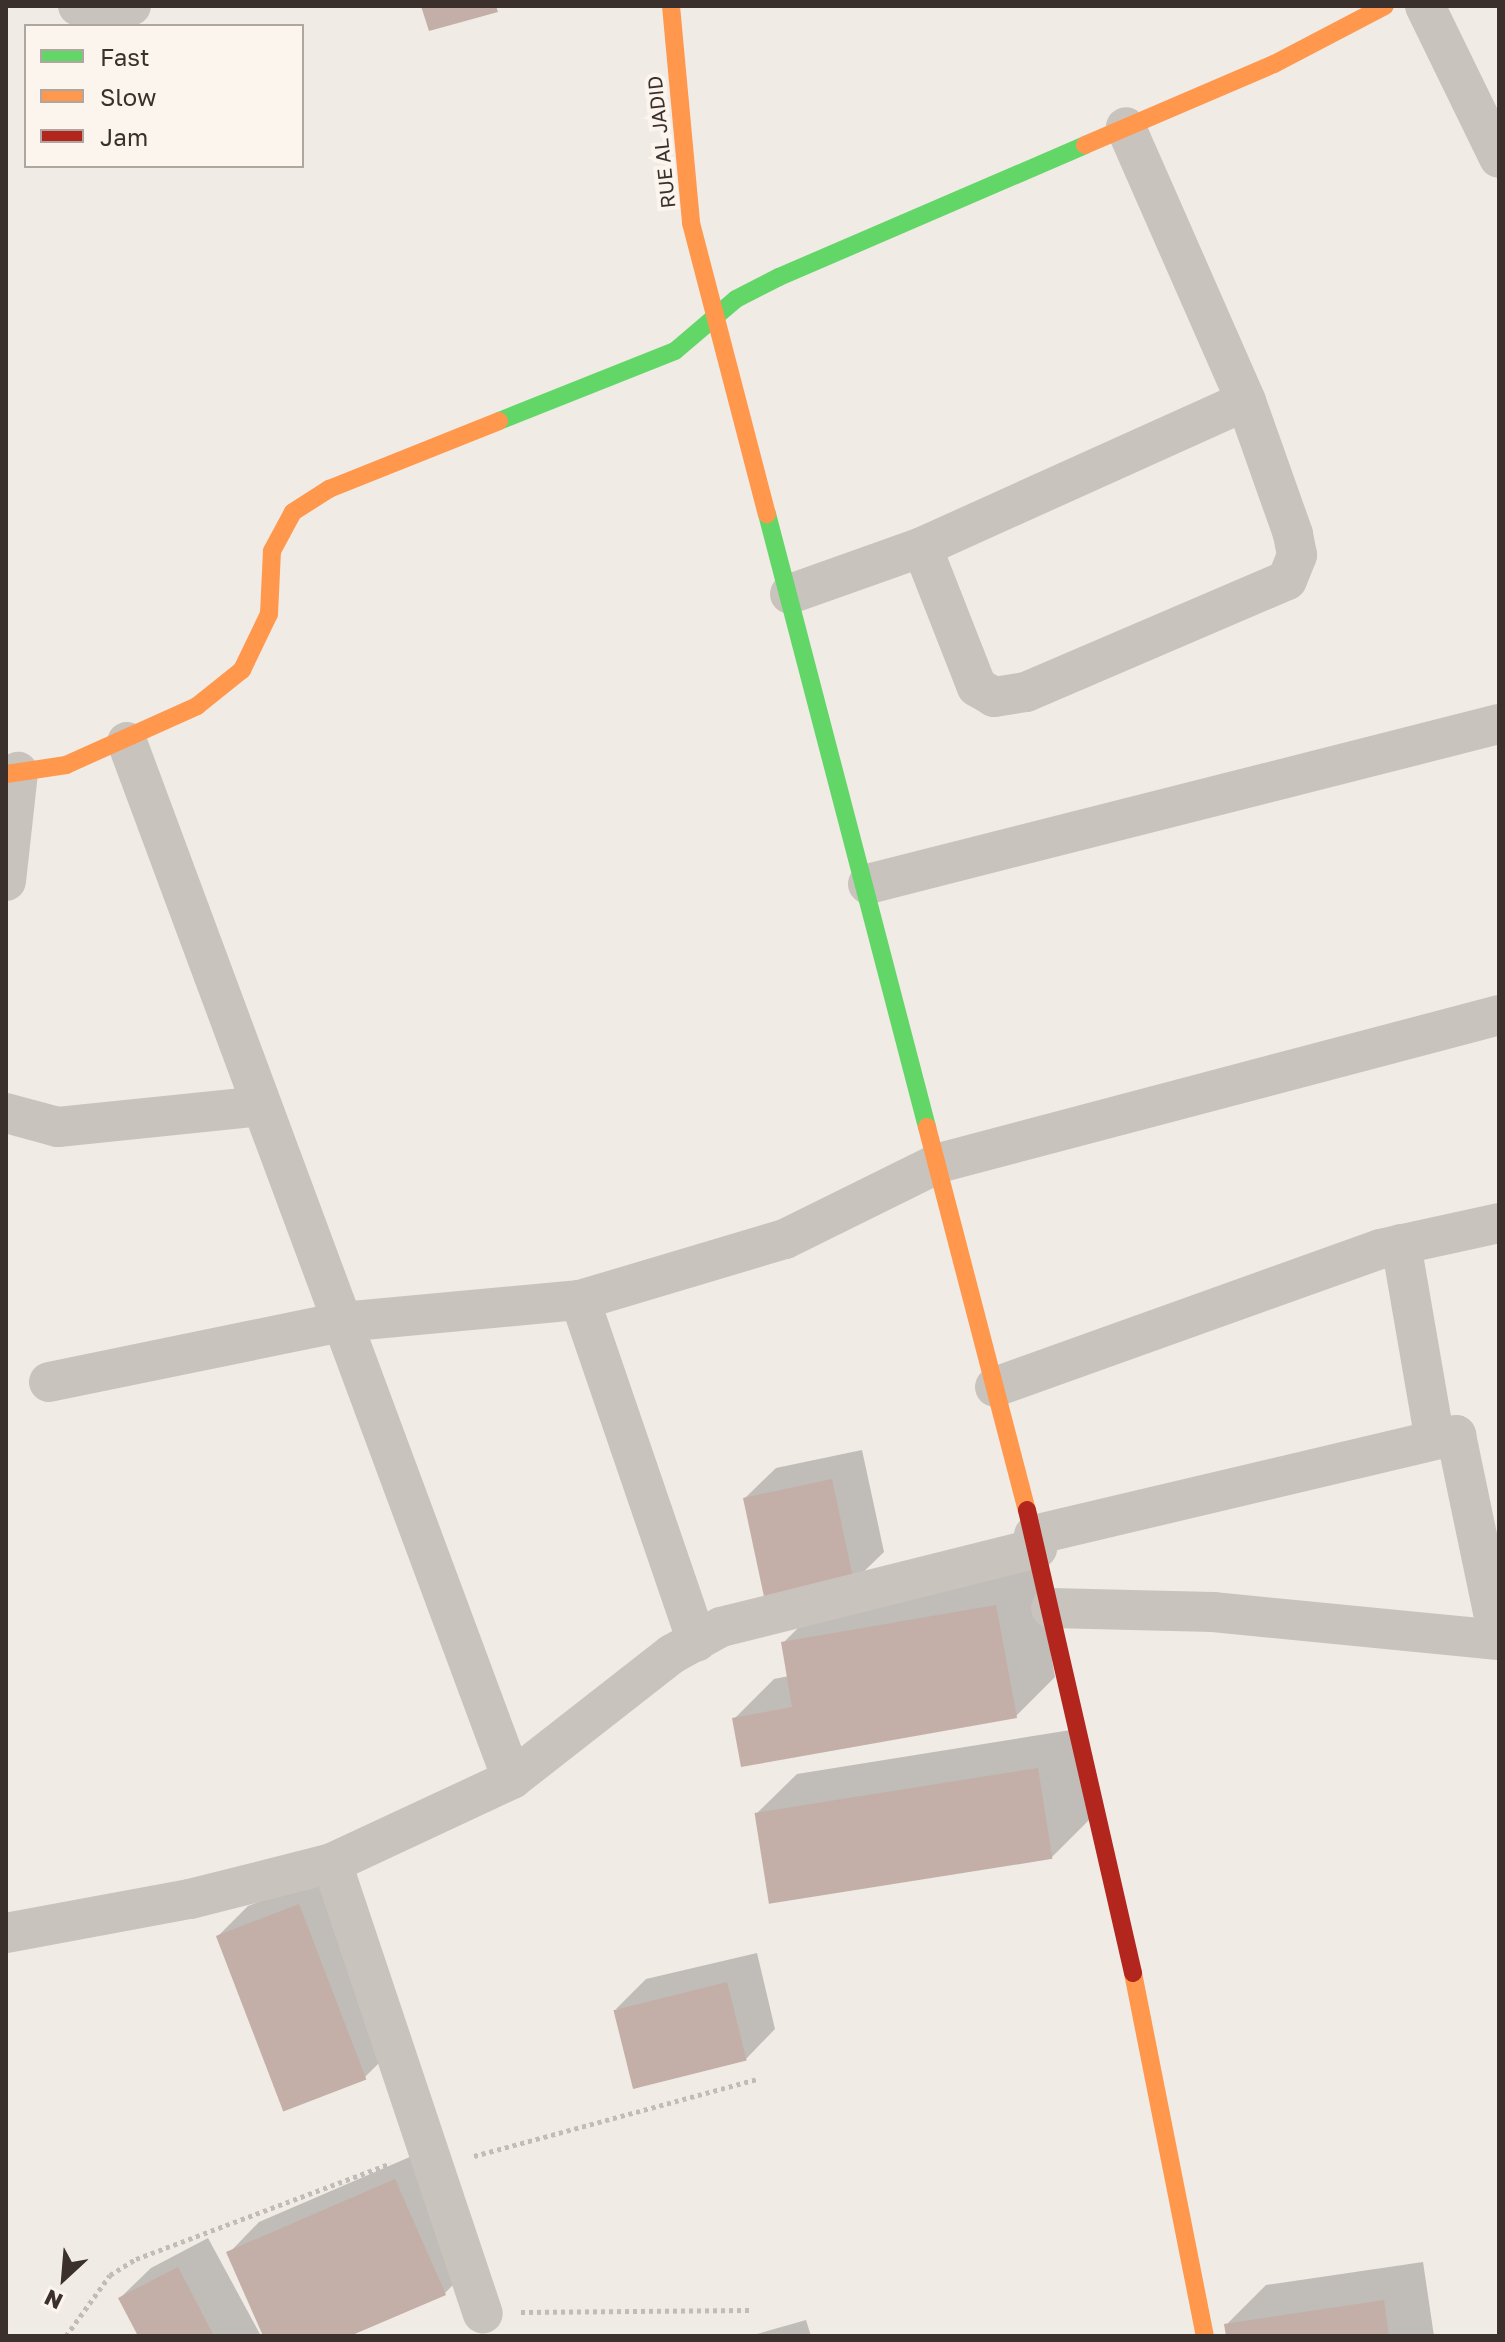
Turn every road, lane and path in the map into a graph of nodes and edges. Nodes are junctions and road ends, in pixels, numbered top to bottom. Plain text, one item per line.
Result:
1 (78, 6) edge
2 (131, 6) edge
3 (671, 6) edge
4 (1385, 6) edge
5 (1425, 6) edge
6 (1333, 19) edge
7 (1126, 127) junction
8 (1499, 158) edge
9 (721, 317) junction
10 (1246, 401) junction
11 (922, 547) junction
12 (790, 594) junction
13 (1499, 724) edge
14 (127, 742) junction
15 (12, 773) edge
16 (6, 881) edge
17 (868, 884) junction
18 (1499, 1015) edge
19 (262, 1106) junction
20 (6, 1113) edge
21 (939, 1163) junction
22 (1499, 1223) edge
23 (1401, 1244) junction
24 (580, 1300) junction
25 (342, 1322) junction
26 (49, 1382) dead end
27 (995, 1387) junction
28 (1434, 1435) junction
29 (1036, 1542) junction
30 (1051, 1608) junction
31 (1499, 1640) edge
32 (697, 1641) junction
33 (512, 1779) junction
34 (332, 1863) junction
35 (6, 1933) edge
36 (758, 2079) dead end
37 (425, 2152) junction
38 (751, 2310) dead end
39 (483, 2313) joint
40 (66, 2336) edge
41 (1205, 2336) edge

1 - 2 street
3 - 9 street, RUE AL JADID
4 - 6 street
5 - 8 street
6 - 7 street
7 - 9 street
7 - 10 street
9 - 12 street, RUE AL JADID
9 - 14 street
10 - 11 street
10 - 11 street
11 - 12 street
12 - 17 street, RUE AL JADID
13 - 17 street
14 - 15 street
14 - 19 street
15 - 16 street
17 - 21 street, RUE AL JADID
18 - 21 street
19 - 20 street
19 - 25 street
21 - 24 street
21 - 27 street, RUE AL JADID
22 - 23 street
23 - 27 street
23 - 28 street
24 - 25 street
24 - 32 street
25 - 26 street
25 - 33 street
27 - 29 street, RUE AL JADID
28 - 29 street
28 - 31 street
29 - 30 street, RUE AL JADID
29 - 32 street
30 - 31 street
30 - 41 street, RUE AL JADID
32 - 33 street
33 - 34 street
34 - 35 street
34 - 37 street
36 - 37 path
37 - 39 street
37 - 40 path
38 - 39 path

